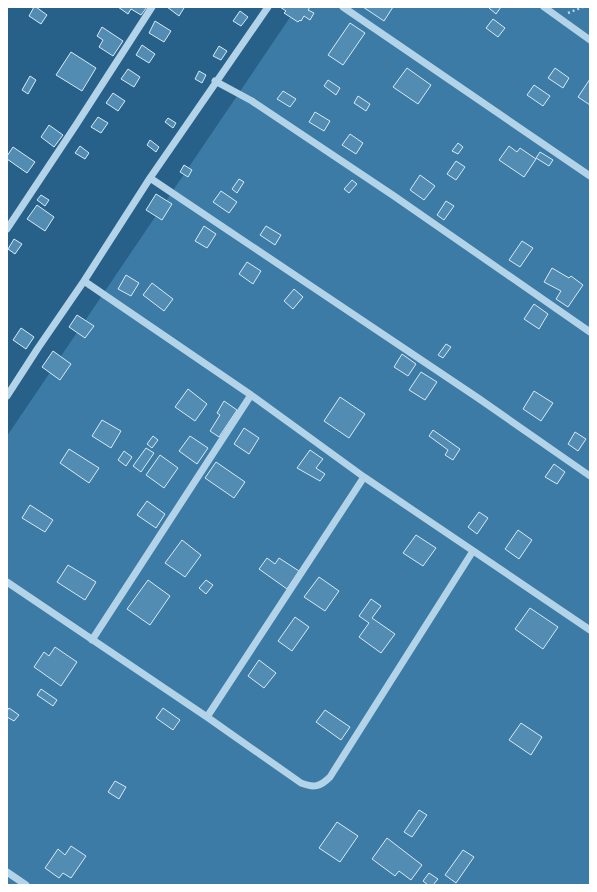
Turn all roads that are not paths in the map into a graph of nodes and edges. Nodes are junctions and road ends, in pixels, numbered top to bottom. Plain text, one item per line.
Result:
1 (152, 7) edge
2 (268, 7) edge
3 (343, 7) edge
4 (544, 7) edge
5 (590, 40) edge
6 (215, 81) junction
7 (590, 176) edge
8 (150, 178) junction
9 (7, 229) edge
10 (84, 281) junction
11 (590, 332) edge
12 (251, 395) junction
13 (7, 396) edge
14 (590, 476) edge
15 (364, 477) junction
16 (473, 551) junction
17 (7, 582) edge
18 (590, 630) edge
19 (92, 640) junction
20 (207, 717) junction
21 (7, 872) edge
22 (26, 885) edge

1 - 9 street
2 - 6 street
3 - 7 street
4 - 5 street
6 - 8 street
6 - 11 street
8 - 10 street
8 - 14 street
10 - 12 street
10 - 13 street
12 - 15 street
12 - 19 street
15 - 16 street
15 - 20 street
16 - 18 street
16 - 20 street
17 - 19 street
19 - 20 street
21 - 22 street

